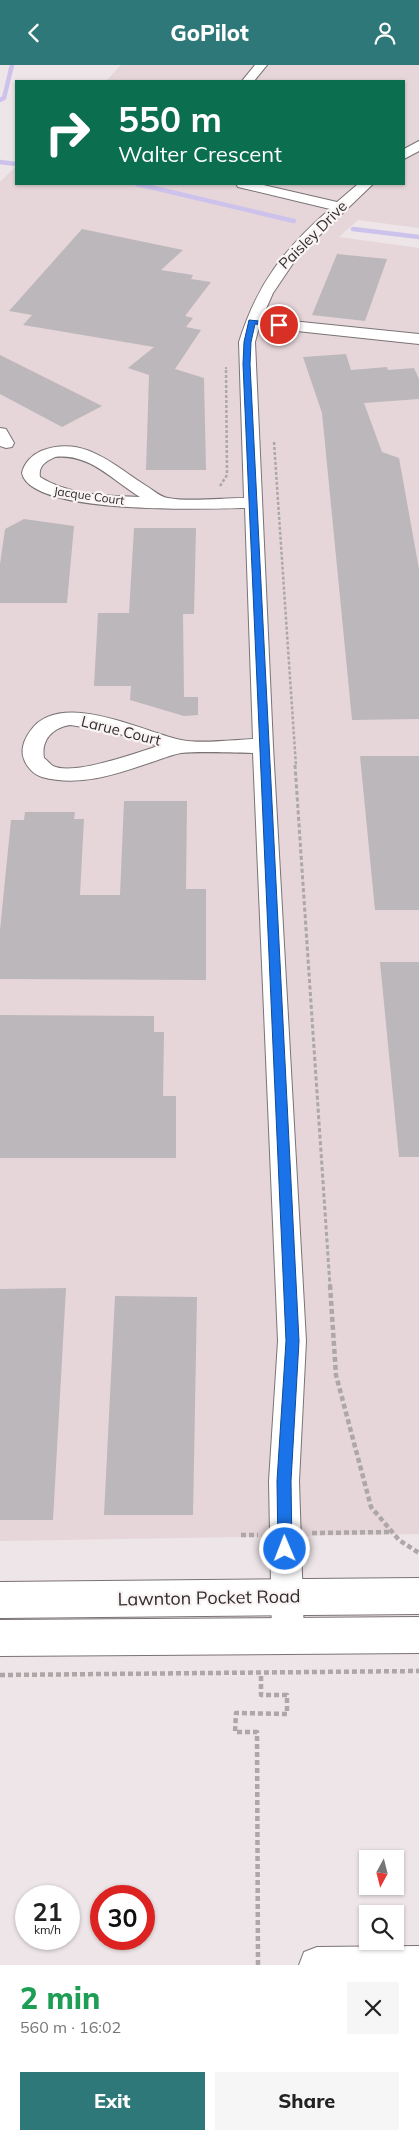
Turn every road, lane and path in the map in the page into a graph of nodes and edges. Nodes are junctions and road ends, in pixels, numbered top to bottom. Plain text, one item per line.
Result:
1 (261, 65) edge
2 (249, 80) edge
3 (419, 145) edge
4 (405, 154) edge
5 (247, 185) edge
6 (365, 185) edge
7 (340, 207) junction
8 (252, 322) junction
9 (419, 339) edge
10 (226, 361) dead end
11 (0, 433) edge
12 (274, 438) dead end
13 (0, 442) edge
14 (217, 488) dead end
15 (162, 503) junction
16 (252, 503) junction
17 (263, 746) junction
18 (180, 747) junction
19 (392, 1532) junction
20 (284, 1534) junction
21 (241, 1535) dead end
22 (419, 1553) edge
23 (419, 1596) edge
24 (287, 1597) junction
25 (0, 1600) edge
26 (419, 1635) edge
27 (288, 1636) junction
28 (0, 1638) edge
29 (419, 1671) edge
30 (261, 1673) junction
31 (0, 1675) edge
32 (419, 1964) edge
33 (258, 1965) edge
34 (317, 1965) edge

1 - 2 street
3 - 4 street
5 - 7 street
6 - 7 street, Paisley Drive
7 - 8 street, Paisley Drive
8 - 9 street
8 - 16 street, Paisley Drive
10 - 14 path
11 - 13 street
12 - 19 path
15 - 15 street, Jacque Court
15 - 16 street, Jacque Court
16 - 17 street, Paisley Drive
17 - 18 street, Larue Court
17 - 20 street, Paisley Drive
18 - 18 street, Larue Court
19 - 20 path
19 - 22 path
20 - 21 path
20 - 24 street, Paisley Drive
23 - 24 main road, Lawnton Pocket Road
24 - 25 main road, Lawnton Pocket Road
24 - 27 street, Paisley Drive
26 - 27 main road
27 - 28 main road
29 - 30 path
30 - 31 path
30 - 33 path
32 - 34 street

